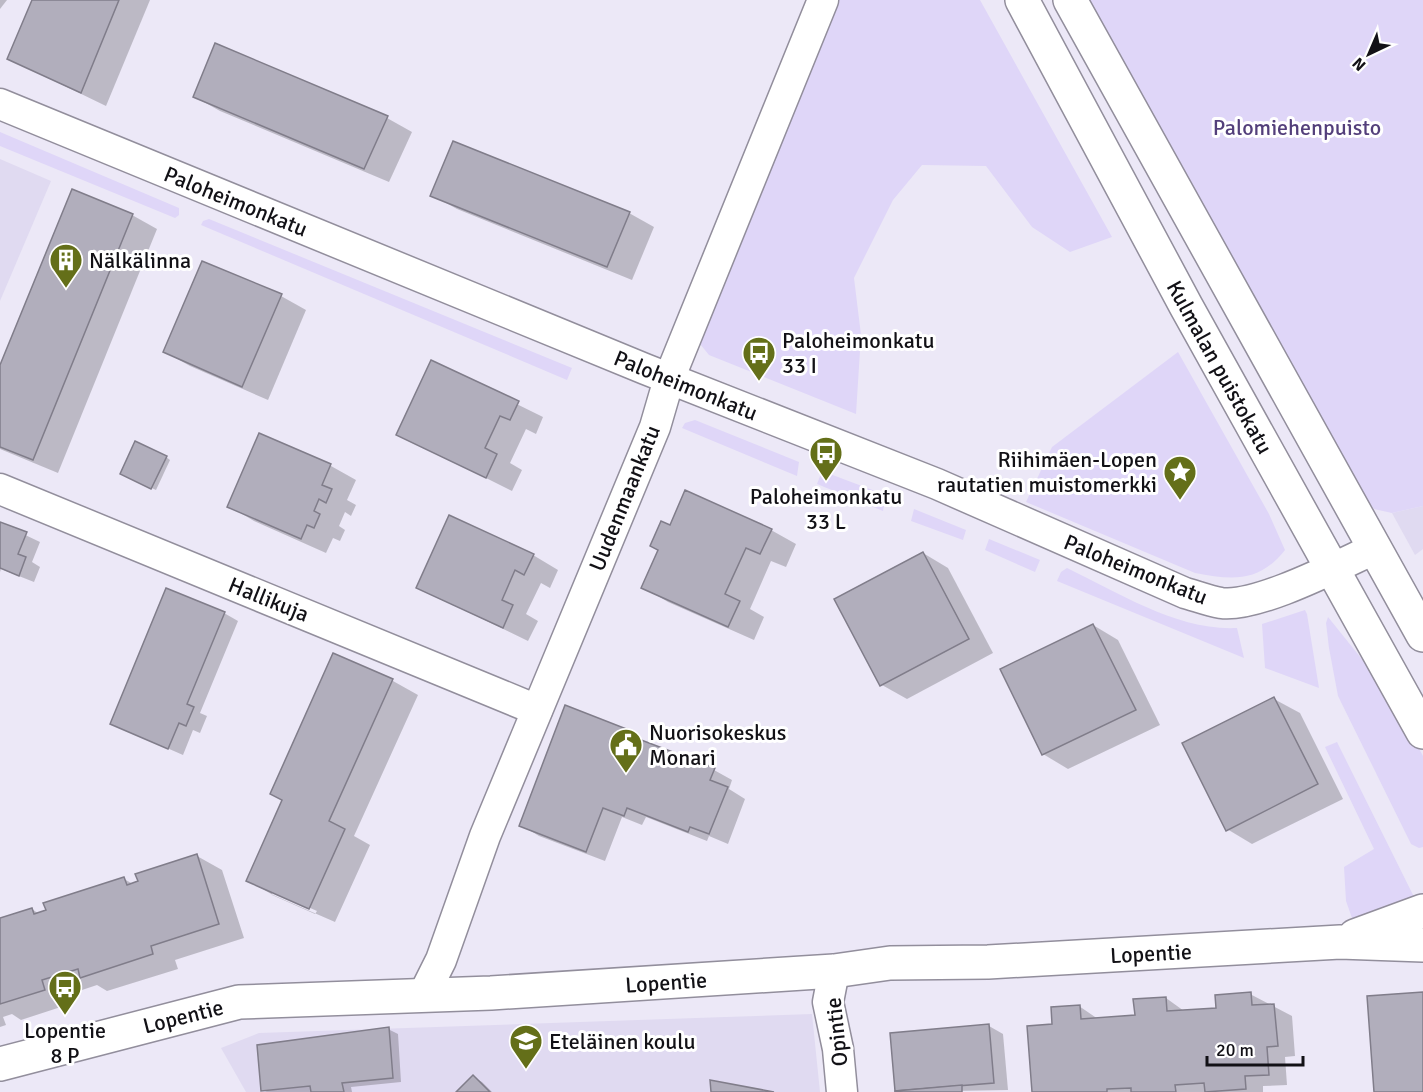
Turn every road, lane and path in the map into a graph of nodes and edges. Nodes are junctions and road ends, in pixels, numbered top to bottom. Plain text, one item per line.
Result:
1 (824, 0) edge
2 (1022, 0) edge
3 (1070, 0) edge
4 (0, 104) edge
5 (669, 379) junction
6 (0, 489) edge
7 (1374, 549) junction
8 (1332, 568) junction
9 (1423, 635) edge
10 (537, 710) junction
11 (1423, 732) edge
12 (1423, 911) edge
13 (1340, 942) junction
14 (1423, 945) edge
15 (834, 971) junction
16 (423, 996) junction
17 (0, 1064) edge
18 (842, 1092) edge

1 - 5 street, Uudenmaankatu
2 - 8 street, Kulmalan puistokatu
3 - 7 street, Kulmalan puistokatu
4 - 5 street, Paloheimonkatu
5 - 8 street, Paloheimonkatu
5 - 10 street, Uudenmaankatu
6 - 10 street, Hallikuja
7 - 8 street, Paloheimonkatu
7 - 9 street, Kulmalan puistokatu
8 - 11 street, Kulmalan puistokatu
10 - 16 street, Uudenmaankatu
12 - 13 street, Lopentie
13 - 14 street, Lopentie
13 - 15 street, Lopentie
15 - 16 street, Lopentie
15 - 18 street, Opintie
16 - 17 street, Lopentie

